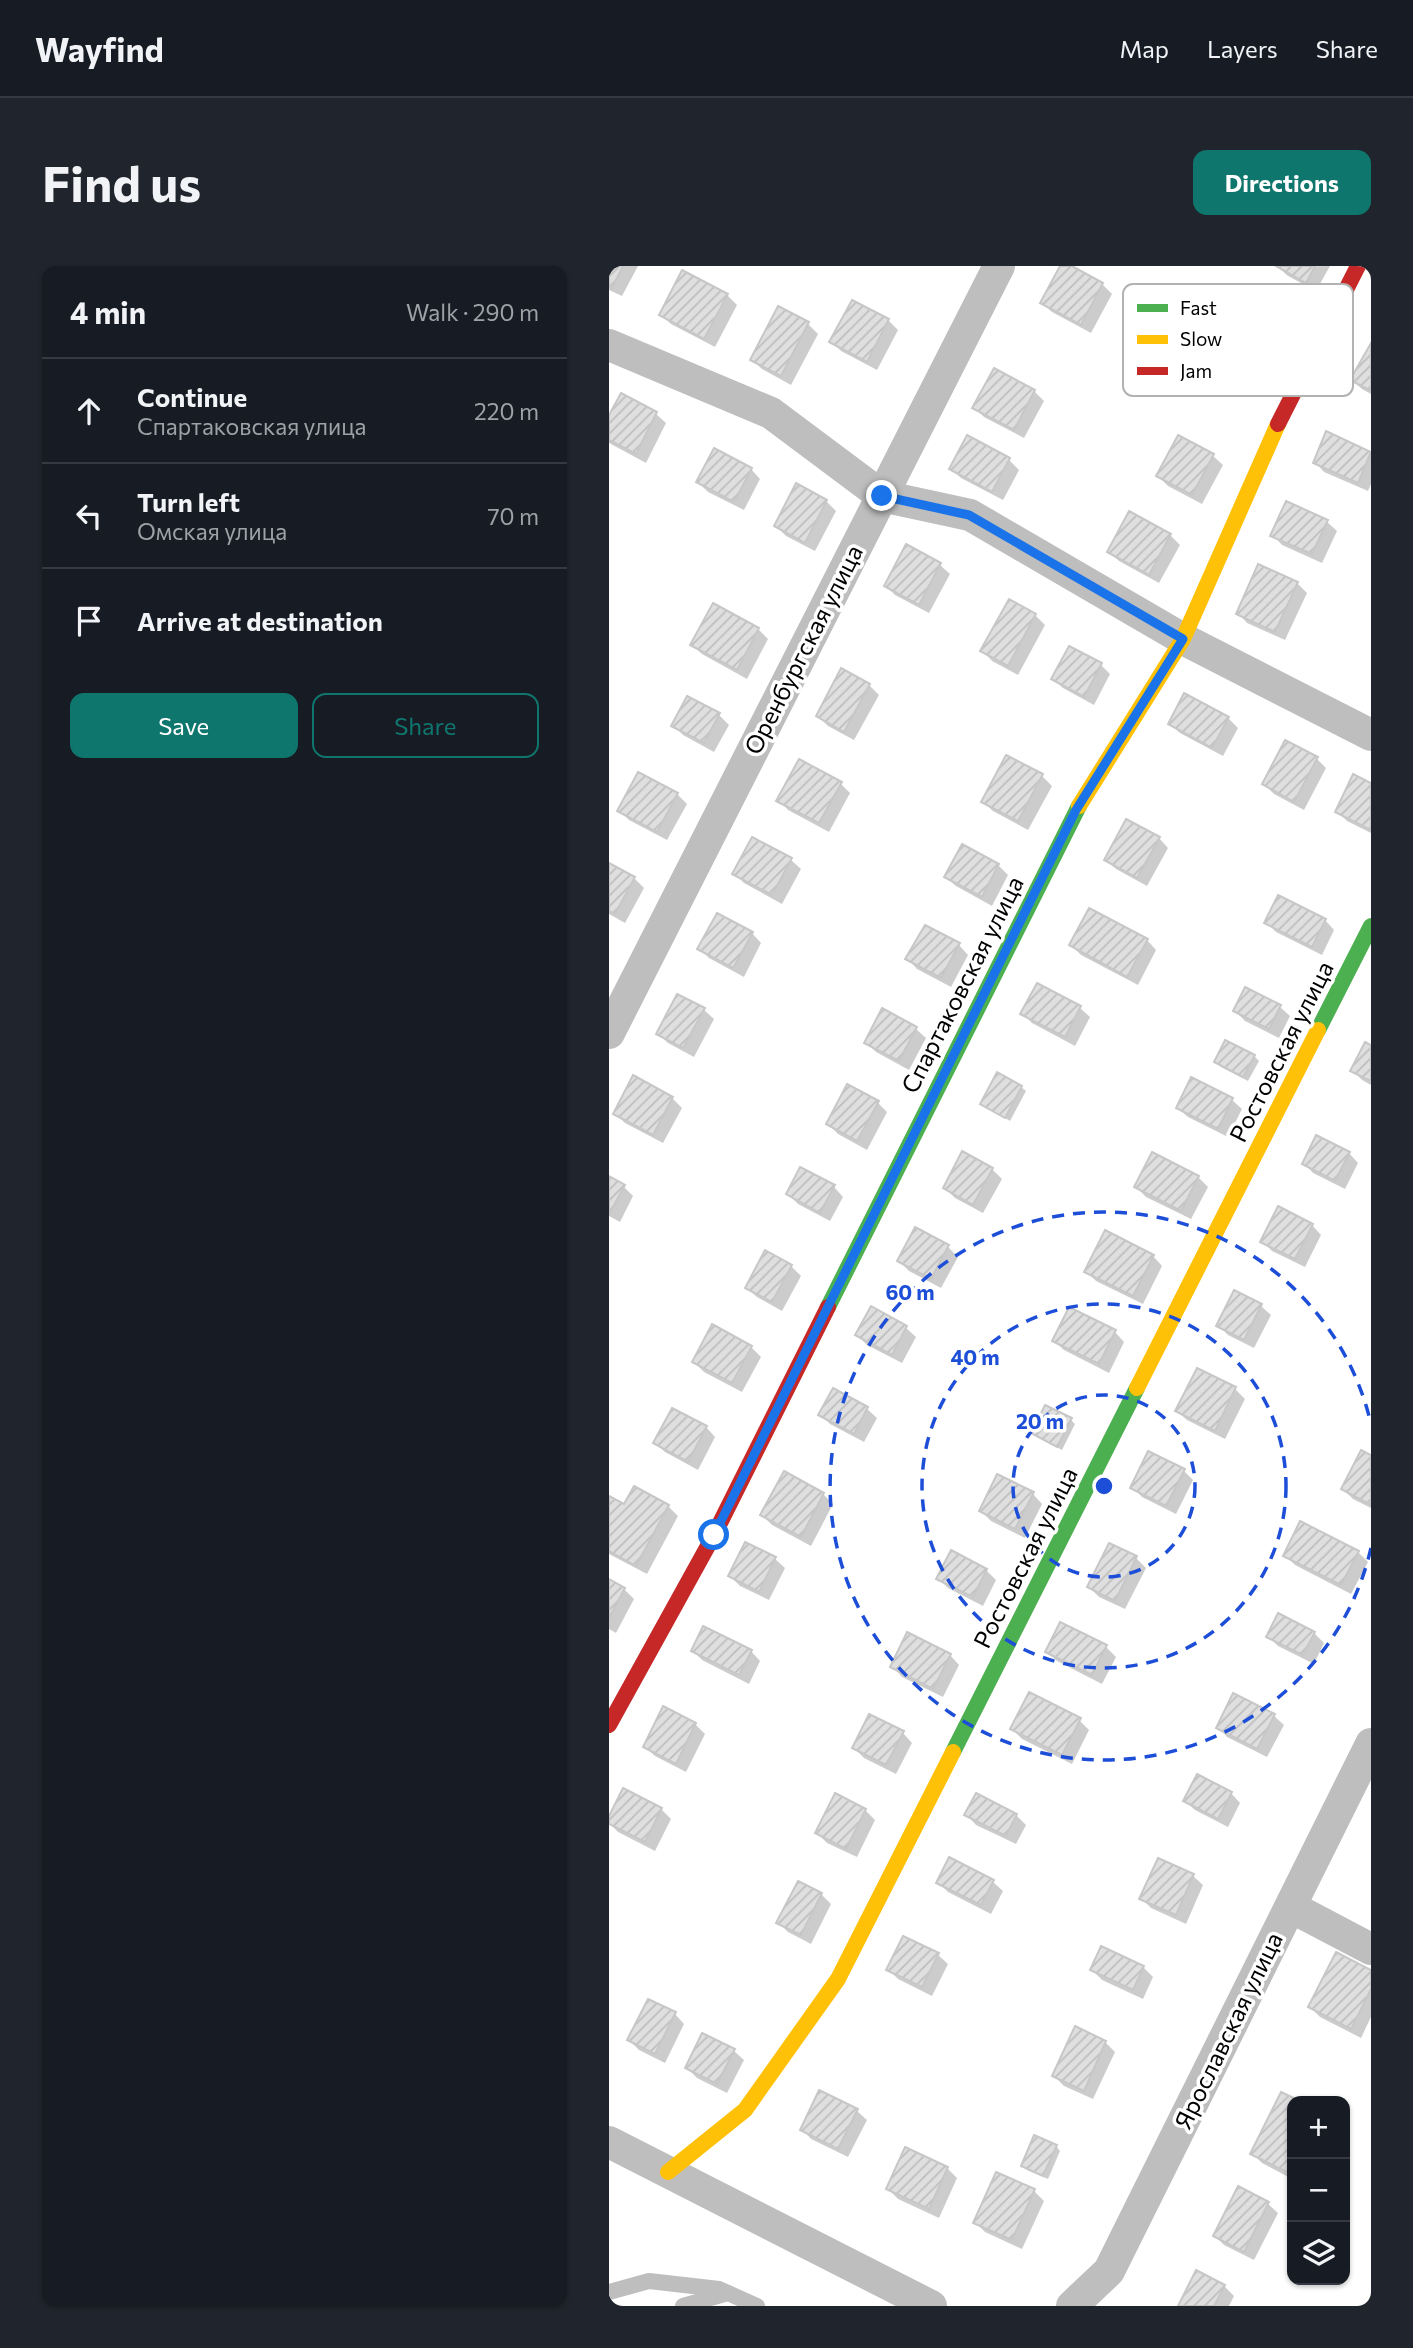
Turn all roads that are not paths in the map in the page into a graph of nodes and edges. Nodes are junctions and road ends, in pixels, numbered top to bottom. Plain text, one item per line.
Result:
1 (999, 266) edge
2 (1357, 266) edge
3 (1348, 284) edge
4 (609, 345) edge
5 (1292, 396) edge
6 (882, 496) junction
7 (1183, 639) junction
8 (1371, 735) edge
9 (1371, 926) edge
10 (609, 1033) edge
11 (609, 1725) edge
12 (1371, 1744) edge
13 (1291, 1907) junction
14 (1371, 1949) edge
15 (609, 2142) edge
16 (667, 2172) junction
17 (609, 2292) edge
18 (729, 2293) junction
19 (683, 2306) edge
20 (757, 2306) edge
21 (931, 2306) edge
22 (1072, 2306) edge

1 - 6 street, Оренбургская улица
2 - 3 street, Спартаковская улица
4 - 6 street
5 - 7 street, Спартаковская улица
6 - 7 street
6 - 10 street, Оренбургская улица
7 - 8 street
7 - 11 street, Спартаковская улица
9 - 16 street, Ростовская улица
12 - 13 street, Ярославская улица
13 - 14 street
13 - 22 street, Ярославская улица
15 - 16 street
16 - 21 street
17 - 18 lane
18 - 19 lane
18 - 20 lane

